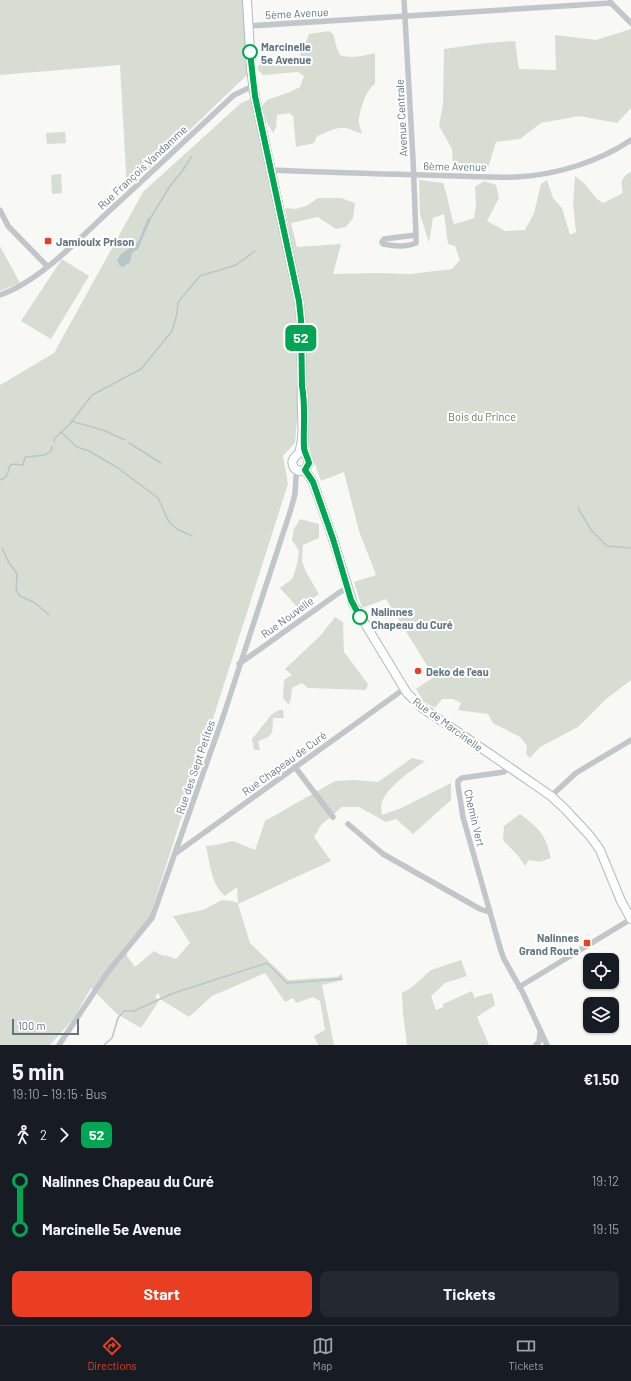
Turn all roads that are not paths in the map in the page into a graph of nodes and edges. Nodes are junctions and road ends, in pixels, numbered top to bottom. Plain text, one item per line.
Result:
1 (247, 0) edge
2 (404, 0) edge
3 (610, 2) edge
4 (404, 16) junction
5 (631, 23) edge
6 (248, 26) junction
7 (253, 86) junction
8 (631, 140) edge
9 (271, 170) junction
10 (414, 175) junction
11 (0, 210) edge
12 (416, 235) junction
13 (47, 266) junction
14 (0, 295) edge
15 (302, 455) junction
16 (301, 470) junction
17 (348, 588) junction
18 (239, 664) junction
19 (404, 688) junction
20 (631, 740) edge
21 (295, 767) junction
22 (509, 767) junction
23 (551, 796) junction
24 (333, 817) dead end
25 (348, 824) dead end
26 (175, 854) junction
27 (489, 912) junction
28 (631, 919) edge
29 (520, 987) junction
30 (540, 1033) junction
31 (59, 1045) edge
32 (536, 1045) edge
33 (547, 1045) edge

1 - 6 street
2 - 4 street, Avenue Centrale
3 - 4 street, 5ème Avenue
3 - 5 street
4 - 6 street, 5ème Avenue
4 - 10 street, Avenue Centrale
6 - 7 street
7 - 9 street
7 - 13 street, Rue François Vandamme
8 - 10 street, 6ème Avenue
9 - 10 street, 6ème Avenue
9 - 15 street
10 - 12 street, Avenue Centrale
11 - 13 street
12 - 12 street
13 - 14 street, Rue François Vandamme
15 - 16 street
15 - 16 street
16 - 17 street, Rue de Marcinelle
16 - 18 street, Rue des Sept Petites
17 - 18 street, Rue Nouvelle
17 - 19 street, Rue de Marcinelle
18 - 26 street, Rue des Sept Petites
19 - 21 street, Rue Chapeau de Curé
19 - 22 street, Rue de Marcinelle
20 - 23 street
21 - 24 street
21 - 26 street, Rue Chapeau de Curé
22 - 23 street, Rue de Marcinelle
22 - 27 street, Chemin Vert
23 - 28 street, Rue de Marcinelle
25 - 27 street
26 - 31 street, Rue des Sept Petites
27 - 29 street, Chemin Vert
28 - 29 street
29 - 30 street, Chemin Vert
30 - 32 street
30 - 33 street, Chemin Vert

